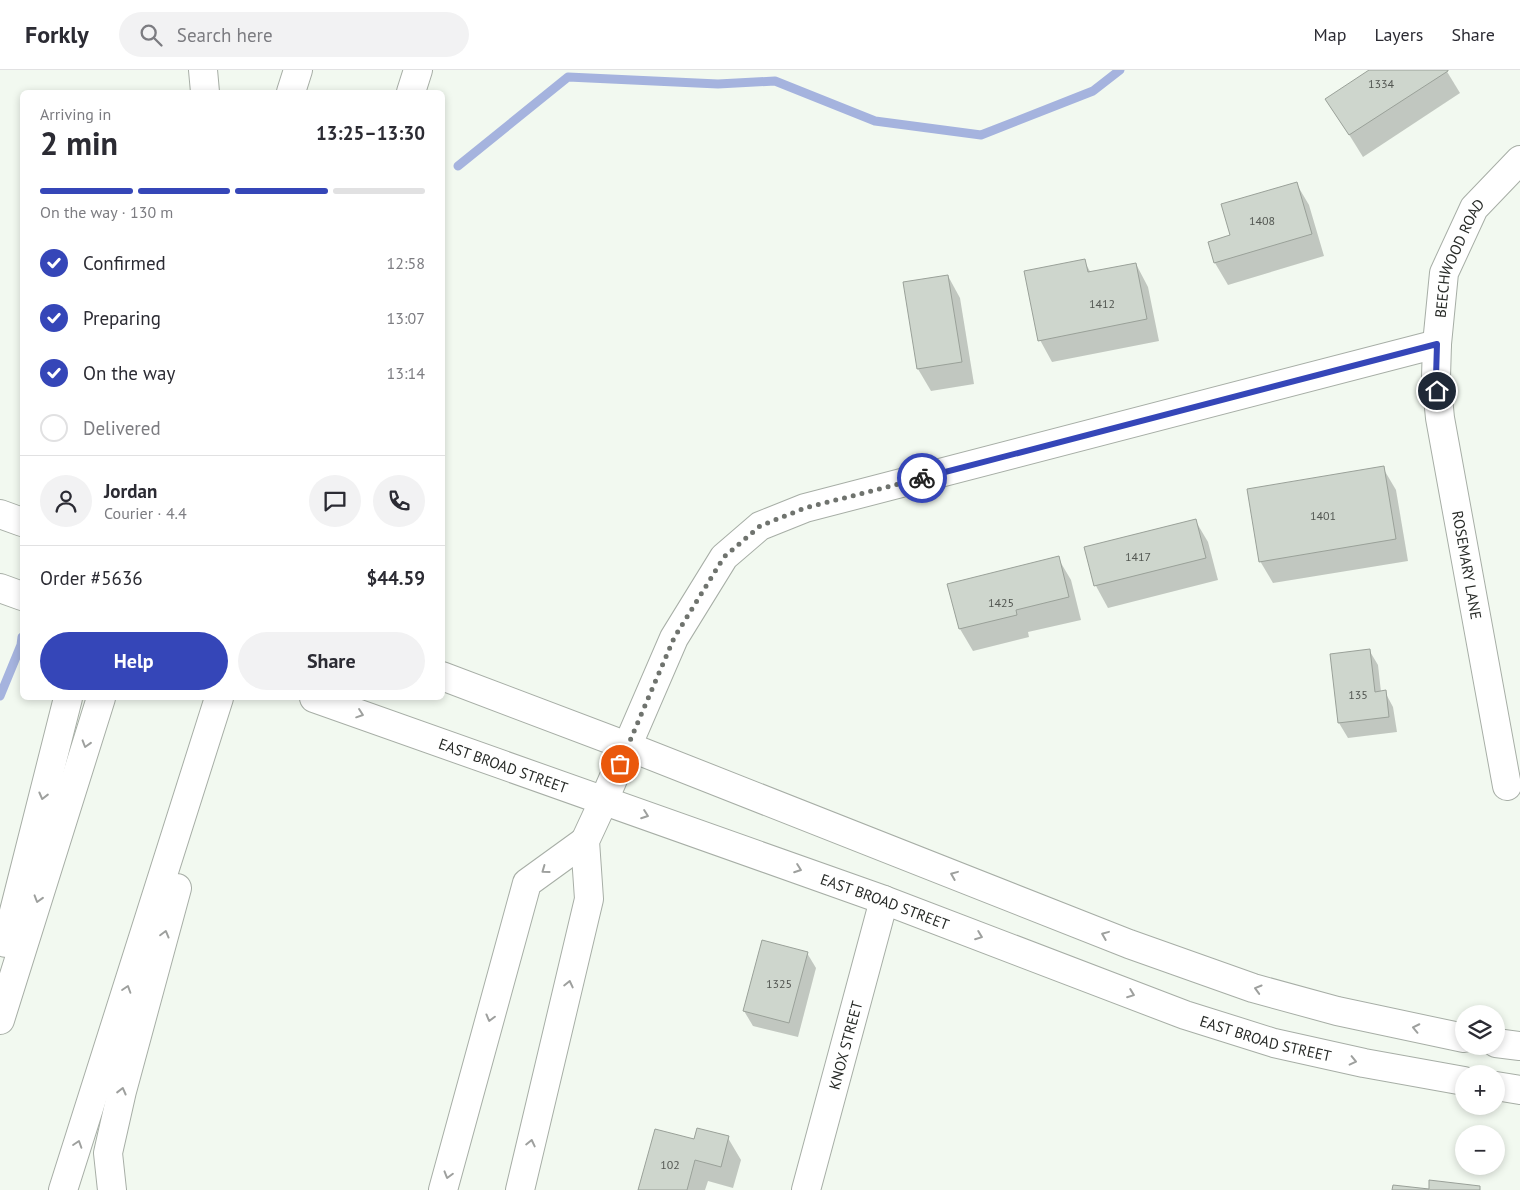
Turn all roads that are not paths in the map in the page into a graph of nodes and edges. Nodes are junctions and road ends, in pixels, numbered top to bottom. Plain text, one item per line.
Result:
1 (203, 70) edge
2 (298, 70) edge
3 (418, 70) edge
4 (205, 90) edge
5 (292, 90) edge
6 (411, 90) edge
7 (1520, 160) edge
8 (1437, 344) junction
9 (0, 514) edge
10 (20, 521) edge
11 (0, 588) edge
12 (20, 595) edge
13 (445, 677) edge
14 (67, 700) edge
15 (100, 700) edge
16 (218, 700) edge
17 (228, 700) edge
18 (320, 700) edge
19 (627, 746) junction
20 (1507, 786) dead end
21 (604, 800) junction
22 (585, 841) junction
23 (884, 900) junction
24 (0, 967) edge
25 (0, 1020) edge
26 (1455, 1036) edge
27 (1505, 1044) edge
28 (1520, 1046) edge
29 (1455, 1079) edge
30 (1505, 1088) edge
31 (1520, 1090) edge
32 (63, 1190) edge
33 (112, 1190) edge
34 (443, 1190) edge
35 (520, 1190) edge
36 (806, 1190) edge

1 - 4 main road
2 - 5 main road
3 - 6 main road
7 - 8 main road, BEECHWOOD ROAD
8 - 19 main road
8 - 20 main road, ROSEMARY LANE
9 - 10 main road
11 - 12 main road
13 - 19 main road
14 -> 24 main road
15 -> 25 main road
32 -> 16 main road
33 -> 17 main road
18 -> 21 main road, EAST BROAD STREET
19 - 21 main road
26 -> 19 main road
21 - 22 main road
21 -> 23 main road, EAST BROAD STREET
22 -> 34 main road
35 -> 22 main road
23 -> 29 main road, EAST BROAD STREET
23 - 36 main road, KNOX STREET
27 - 28 main road
30 - 31 main road

